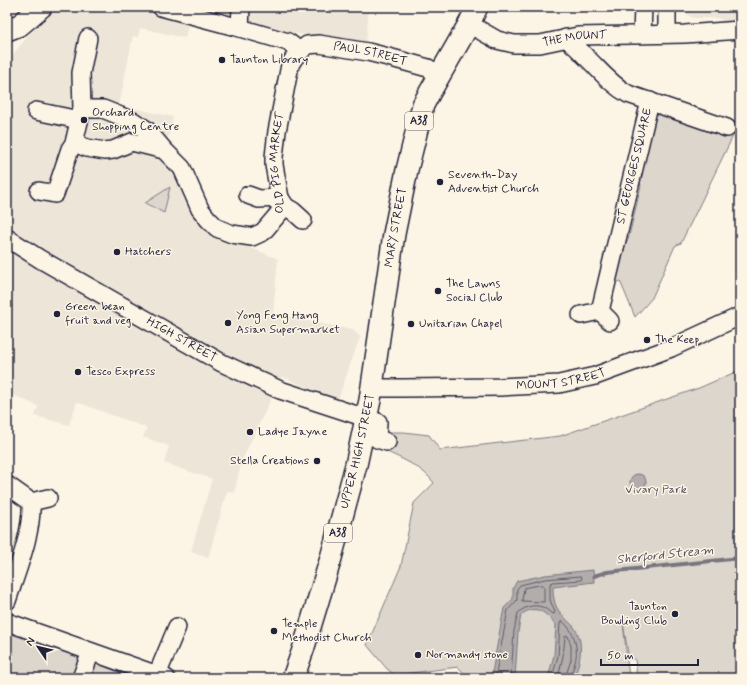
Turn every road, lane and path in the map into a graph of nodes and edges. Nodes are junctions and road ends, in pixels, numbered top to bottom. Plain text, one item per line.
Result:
1 (41, 7) edge
2 (160, 7) edge
3 (241, 7) edge
4 (643, 7) edge
5 (667, 7) edge
6 (473, 15) edge
7 (240, 28) junction
8 (7, 30) edge
9 (740, 30) edge
10 (642, 34) junction
11 (667, 34) junction
12 (88, 38) dead end
13 (566, 38) junction
14 (300, 50) junction
15 (439, 75) junction
16 (650, 101) junction
17 (36, 111) dead end
18 (81, 115) junction
19 (727, 128) dead end
20 (74, 143) junction
21 (164, 150) junction
22 (39, 192) dead end
23 (248, 195) dead end
24 (280, 198) junction
25 (303, 220) dead end
26 (7, 238) edge
27 (581, 315) dead end
28 (740, 316) edge
29 (372, 385) junction
30 (366, 419) junction
31 (387, 442) dead end
32 (7, 485) edge
33 (48, 498) dead end
34 (31, 502) junction
35 (7, 602) edge
36 (7, 622) edge
37 (177, 627) dead end
38 (91, 652) junction
39 (161, 676) edge
40 (81, 678) edge
41 (293, 678) edge

1 - 8 main road
2 - 7 street
3 - 7 street
4 - 10 street
5 - 11 street
6 - 13 street, THE MOUNT
6 - 15 main road, A38
7 - 14 street
9 - 11 street, THE MOUNT
10 - 11 street, THE MOUNT
10 - 13 street, THE MOUNT
12 - 18 street
13 - 16 street, ST GEORGES SQUARE
14 - 15 street, PAUL STREET
14 - 24 street, OLD PIG MARKET
15 - 29 main road, MARY STREET / A38
16 - 19 street
16 - 27 street, ST GEORGES SQUARE
17 - 18 street, OLD PIG MARKET
18 - 20 street
18 - 21 street, OLD PIG MARKET
20 - 21 street
20 - 22 street
21 - 24 street, OLD PIG MARKET
23 - 24 street
24 - 25 street
26 - 30 street, HIGH STREET
28 - 29 street, MOUNT STREET
29 - 30 main road, UPPER HIGH STREET / A38
30 - 31 street
30 - 41 main road, UPPER HIGH STREET / A38
32 - 34 street
33 - 34 street
34 - 35 street
36 - 38 street
37 - 39 street
38 - 39 street
38 - 40 street

